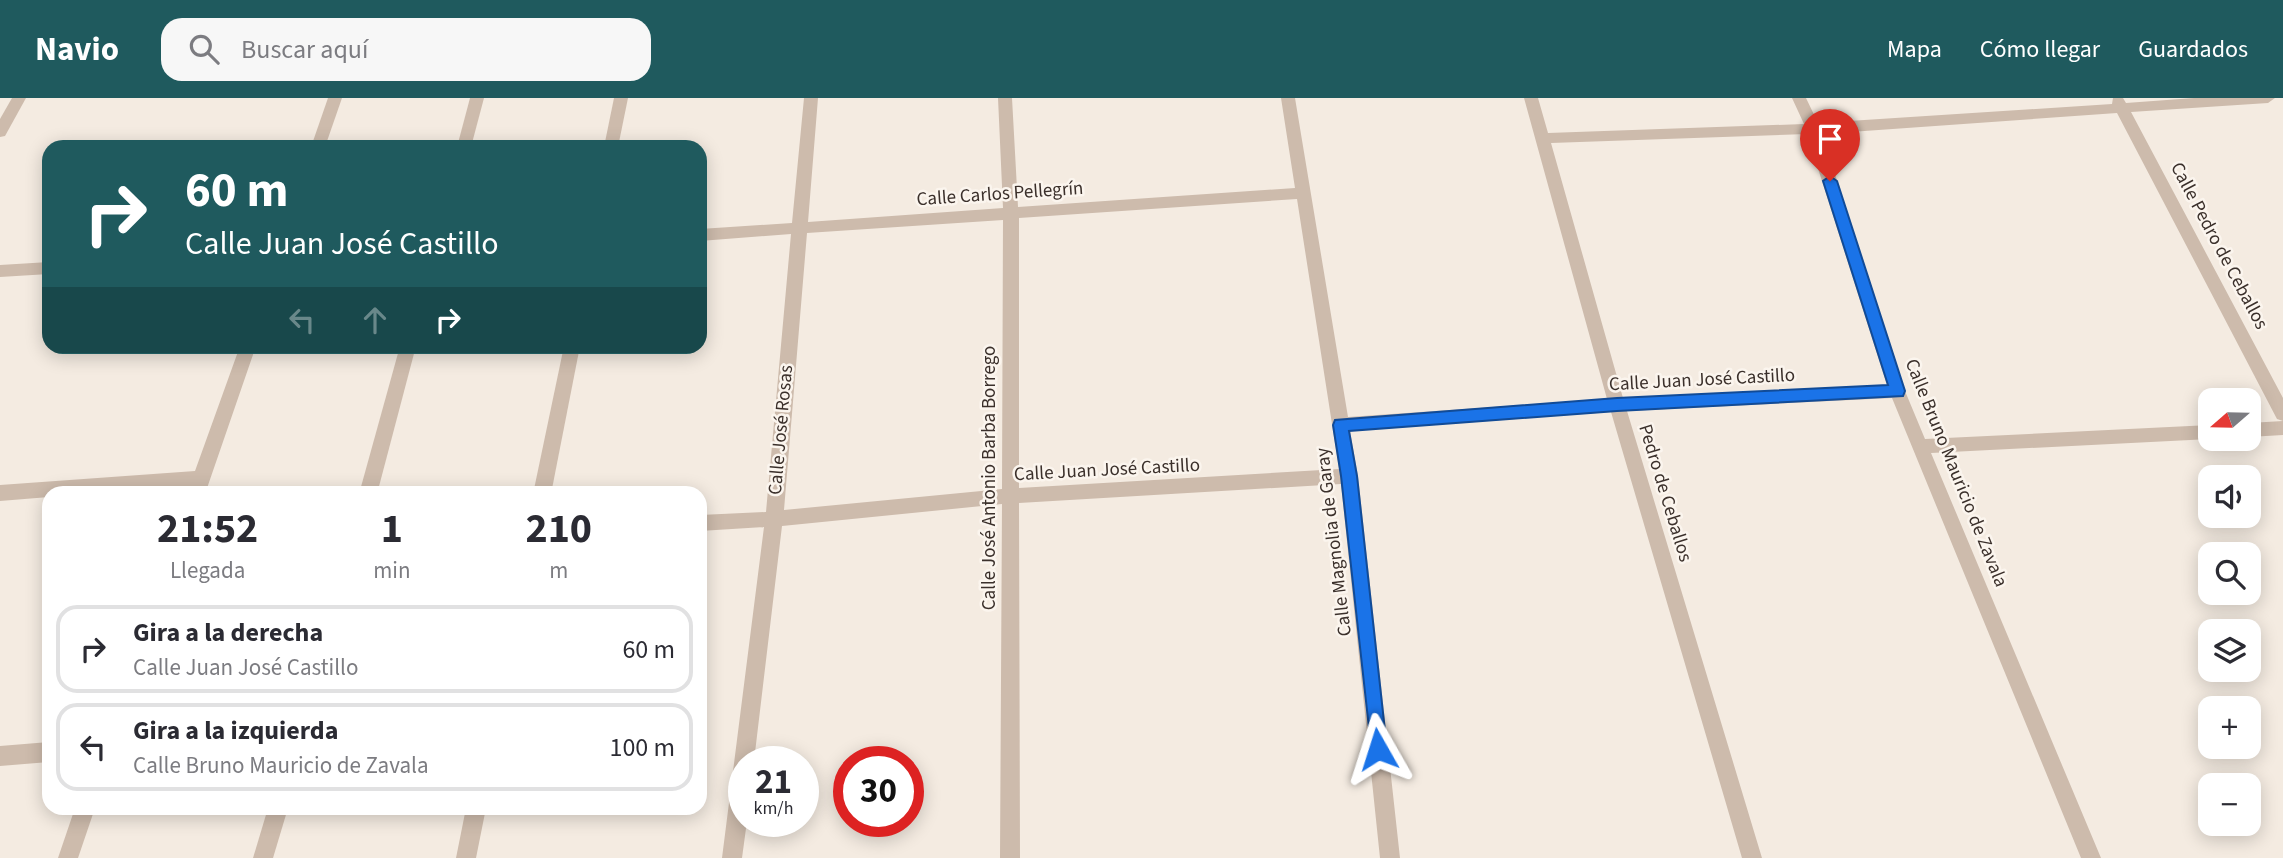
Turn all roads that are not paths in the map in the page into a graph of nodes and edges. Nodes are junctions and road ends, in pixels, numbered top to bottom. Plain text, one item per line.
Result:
1 (19, 98) edge
2 (335, 98) edge
3 (477, 98) edge
4 (621, 98) edge
5 (811, 98) edge
6 (1005, 98) edge
7 (1288, 98) edge
8 (1531, 98) edge
9 (1799, 98) edge
10 (2268, 98) edge
11 (2120, 104) edge
12 (1813, 129) junction
13 (0, 131) edge
14 (1542, 138) junction
15 (320, 140) edge
16 (466, 140) edge
17 (612, 140) edge
18 (1302, 193) junction
19 (1010, 212) junction
20 (799, 228) junction
21 (707, 235) edge
22 (42, 268) edge
23 (0, 271) edge
24 (245, 354) edge
25 (406, 354) edge
26 (570, 354) edge
27 (1897, 391) junction
28 (1617, 405) junction
29 (2283, 414) edge
30 (1341, 425) junction
31 (2283, 428) edge
32 (2261, 429) edge
33 (2198, 433) edge
34 (1922, 446) junction
35 (1349, 476) junction
36 (199, 486) edge
37 (370, 486) edge
38 (544, 486) edge
39 (42, 492) edge
40 (0, 493) edge
41 (1010, 496) junction
42 (774, 519) junction
43 (707, 523) edge
44 (746, 746) edge
45 (42, 753) edge
46 (0, 756) edge
47 (83, 815) edge
48 (276, 815) edge
49 (475, 815) edge
50 (735, 837) edge
51 (68, 858) edge
52 (263, 858) edge
53 (466, 858) edge
54 (732, 858) edge
55 (1010, 858) edge
56 (1390, 858) edge
57 (1752, 858) edge
58 (2091, 858) edge

1 - 13 street
2 - 15 street
3 - 16 street
4 - 17 street
5 - 20 street, Calle José Rosas
6 - 19 street, Calle José Antonio Barba Borrego
7 - 18 street, Calle Magnolia de Garay
8 - 14 street, Pedro de Ceballos
9 - 12 street, Calle Bruno Mauricio de Zavala
10 - 11 street
11 - 12 street
11 - 29 street, Calle Pedro de Ceballos
12 - 14 street
12 - 27 street, Calle Bruno Mauricio de Zavala
14 - 28 street, Pedro de Ceballos
18 - 19 street, Calle Carlos Pellegrín
18 - 30 street, Calle Magnolia de Garay
19 - 20 street, Calle Carlos Pellegrín
19 - 41 street, Calle José Antonio Barba Borrego
20 - 21 street, Calle Carlos Pellegrín
20 - 42 street, Calle José Rosas
22 - 23 street
24 - 36 street
25 - 37 street
26 - 38 street
27 - 28 street, Calle Juan José Castillo
27 - 34 street, Calle Bruno Mauricio de Zavala
28 - 30 street, Calle Juan José Castillo
28 - 57 street, Pedro de Ceballos
30 - 35 street, Calle Magnolia de Garay
31 - 32 street
33 - 34 street
34 - 58 street, Calle Bruno Mauricio de Zavala
35 - 41 street, Calle Juan José Castillo
35 - 56 street, Calle Magnolia de Garay
39 - 40 street
41 - 42 street, Calle Juan José Castillo
41 - 55 street, Calle José Antonio Barba Borrego
42 - 43 street, Calle Juan José Castillo
42 - 44 street, Calle José Rosas
45 - 46 street
47 - 51 street
48 - 52 street
49 - 53 street
50 - 54 street, Calle José Rosas

